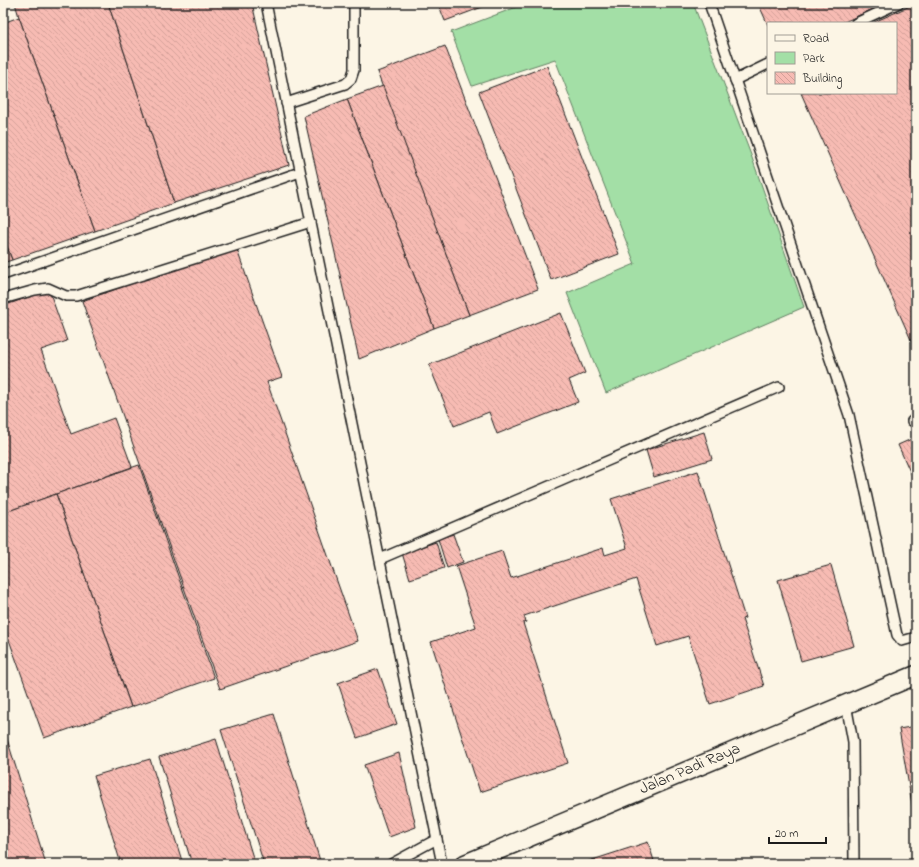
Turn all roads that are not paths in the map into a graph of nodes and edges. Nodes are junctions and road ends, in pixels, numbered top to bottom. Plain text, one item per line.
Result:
1 (266, 3) edge
2 (354, 3) edge
3 (709, 3) edge
4 (899, 3) edge
5 (858, 22) edge
6 (767, 64) edge
7 (735, 80) junction
8 (286, 103) junction
9 (300, 172) junction
10 (311, 222) junction
11 (3, 275) edge
12 (3, 299) edge
13 (779, 387) dead end
14 (380, 560) junction
15 (916, 637) edge
16 (916, 675) edge
17 (846, 704) junction
18 (437, 839) junction
19 (391, 864) edge
20 (442, 864) edge
21 (465, 864) edge
22 (854, 864) edge

1 - 8 lane
2 - 8 lane
3 - 7 lane
4 - 5 lane
6 - 7 lane
7 - 15 lane
8 - 9 lane
9 - 10 lane
9 - 11 lane
10 - 12 lane
10 - 14 lane
13 - 14 lane
14 - 18 lane
16 - 17 street, Jalan Padi Raya
17 - 21 street, Jalan Padi Raya
17 - 22 lane
18 - 19 lane
18 - 20 lane

